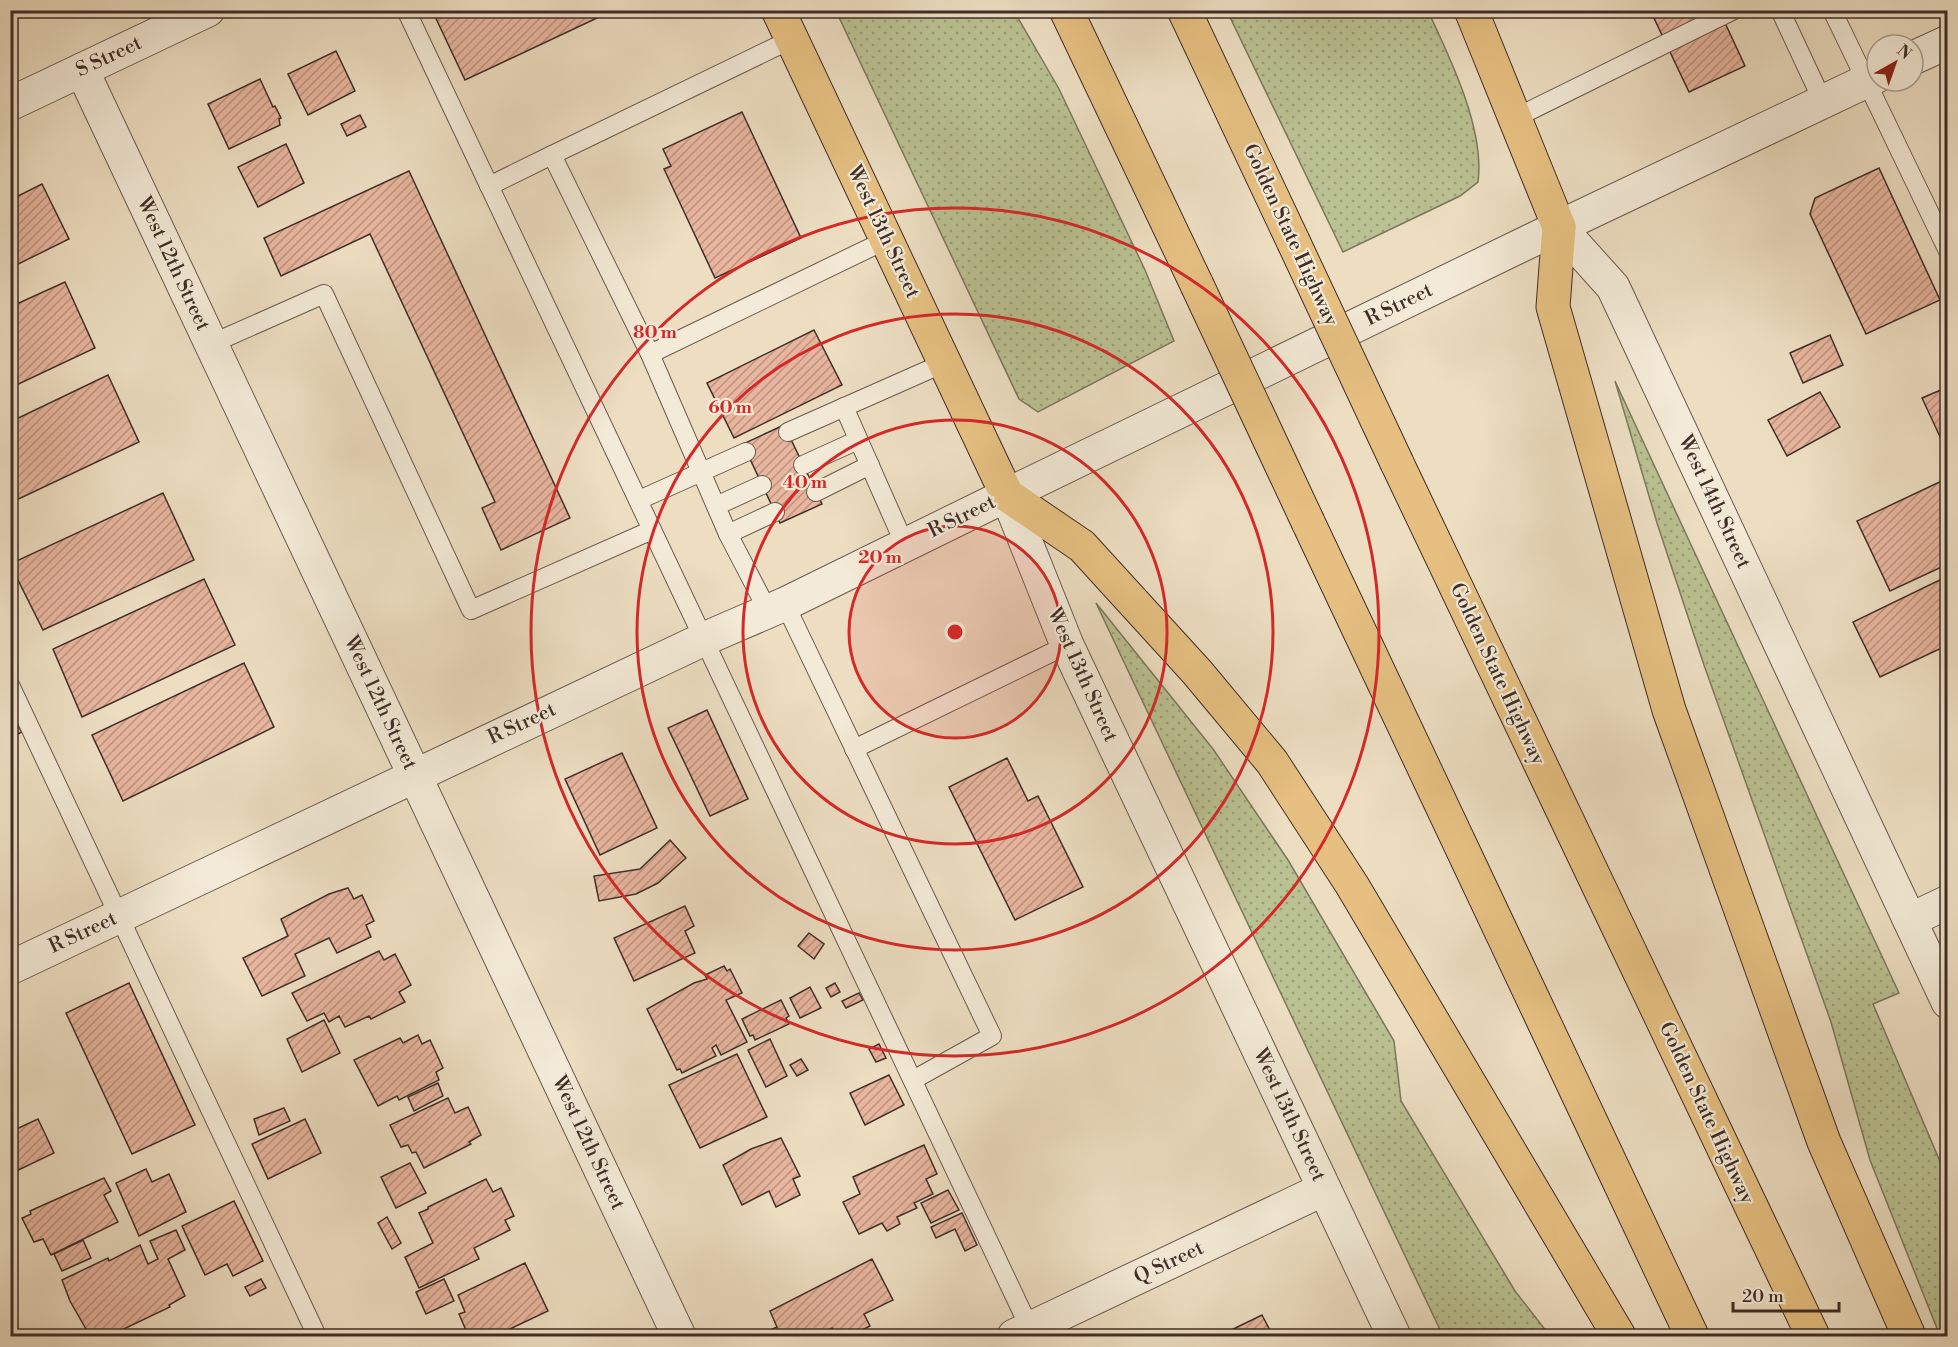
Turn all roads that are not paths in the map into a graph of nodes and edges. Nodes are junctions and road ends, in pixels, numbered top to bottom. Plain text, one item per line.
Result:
1 (208, 10) edge
2 (406, 10) edge
3 (1065, 10) edge
4 (1184, 10) edge
5 (1471, 10) edge
6 (1734, 10) edge
7 (1780, 10) edge
8 (1832, 10) edge
9 (785, 25) edge
10 (1947, 42) edge
11 (1925, 52) edge
12 (1865, 68) edge
13 (82, 70) junction
14 (1865, 82) edge
15 (1877, 93) edge
16 (1823, 102) junction
17 (10, 104) edge
18 (1515, 118) junction
19 (552, 155) junction
20 (489, 186) junction
21 (1559, 227) junction
22 (886, 240) junction
23 (1947, 251) edge
24 (211, 344) junction
25 (650, 354) junction
26 (944, 363) junction
27 (844, 407) junction
28 (788, 432) dead end
29 (858, 440) junction
30 (746, 452) dead end
31 (803, 465) dead end
32 (870, 465) junction
33 (701, 472) junction
34 (762, 485) dead end
35 (816, 492) dead end
36 (1007, 495) junction
37 (639, 500) junction
38 (716, 506) junction
39 (775, 512) dead end
40 (652, 530) junction
41 (728, 534) junction
42 (905, 545) junction
43 (776, 607) junction
44 (704, 639) junction
45 (1066, 645) junction
46 (10, 685) edge
47 (854, 748) junction
48 (414, 775) junction
49 (1947, 902) edge
50 (119, 916) junction
51 (1910, 920) junction
52 (10, 968) edge
53 (1947, 1002) edge
54 (913, 1080) junction
55 (1324, 1189) junction
56 (1026, 1334) edge
57 (317, 1336) edge
58 (679, 1336) edge
59 (1394, 1336) edge
60 (1619, 1336) edge
61 (1692, 1336) edge
62 (1813, 1336) edge
63 (1909, 1336) edge

1 - 13 street, S Street
2 - 20 lane
3 - 61 main road, bridge
4 - 62 main road, Golden State Highway, bridge
5 - 18 main road, West 14th Street
6 - 18 lane
7 - 16 lane
8 - 12 lane
9 - 19 lane
9 - 22 main road, West 13th Street
10 - 11 street
13 - 17 street, S Street
13 - 24 street, West 12th Street
14 - 16 street, R Street
15 - 23 lane
16 - 21 street, R Street
18 - 21 main road, West 14th Street
19 - 20 lane
19 - 25 lane
20 - 37 lane
21 - 36 street, R Street
21 - 51 street, West 14th Street
21 - 63 main road
22 - 25 lane
22 - 26 main road, West 13th Street
24 - 40 lane
24 - 48 street, West 12th Street
25 - 33 lane
26 - 27 lane
26 - 36 main road, West 13th Street
27 - 28 lane
27 - 29 lane
29 - 31 lane
29 - 32 lane
30 - 33 lane
32 - 35 lane
32 - 42 lane
33 - 37 lane
33 - 38 lane
34 - 38 lane
36 - 42 street, R Street
36 - 45 street, West 13th Street
36 - 60 main road
37 - 40 lane
38 - 41 lane
39 - 41 lane
40 - 44 lane
41 - 43 lane
42 - 43 street, R Street
43 - 44 street, R Street
43 - 47 lane
44 - 48 street, R Street
44 - 54 lane
45 - 47 lane
45 - 55 street, West 13th Street
46 - 50 lane
47 - 54 lane
48 - 50 street, R Street
48 - 58 street, West 12th Street
49 - 51 street
50 - 52 street, R Street
50 - 57 lane
51 - 53 street, West 14th Street
54 - 56 lane
55 - 56 street, Q Street
55 - 59 street, West 13th Street

